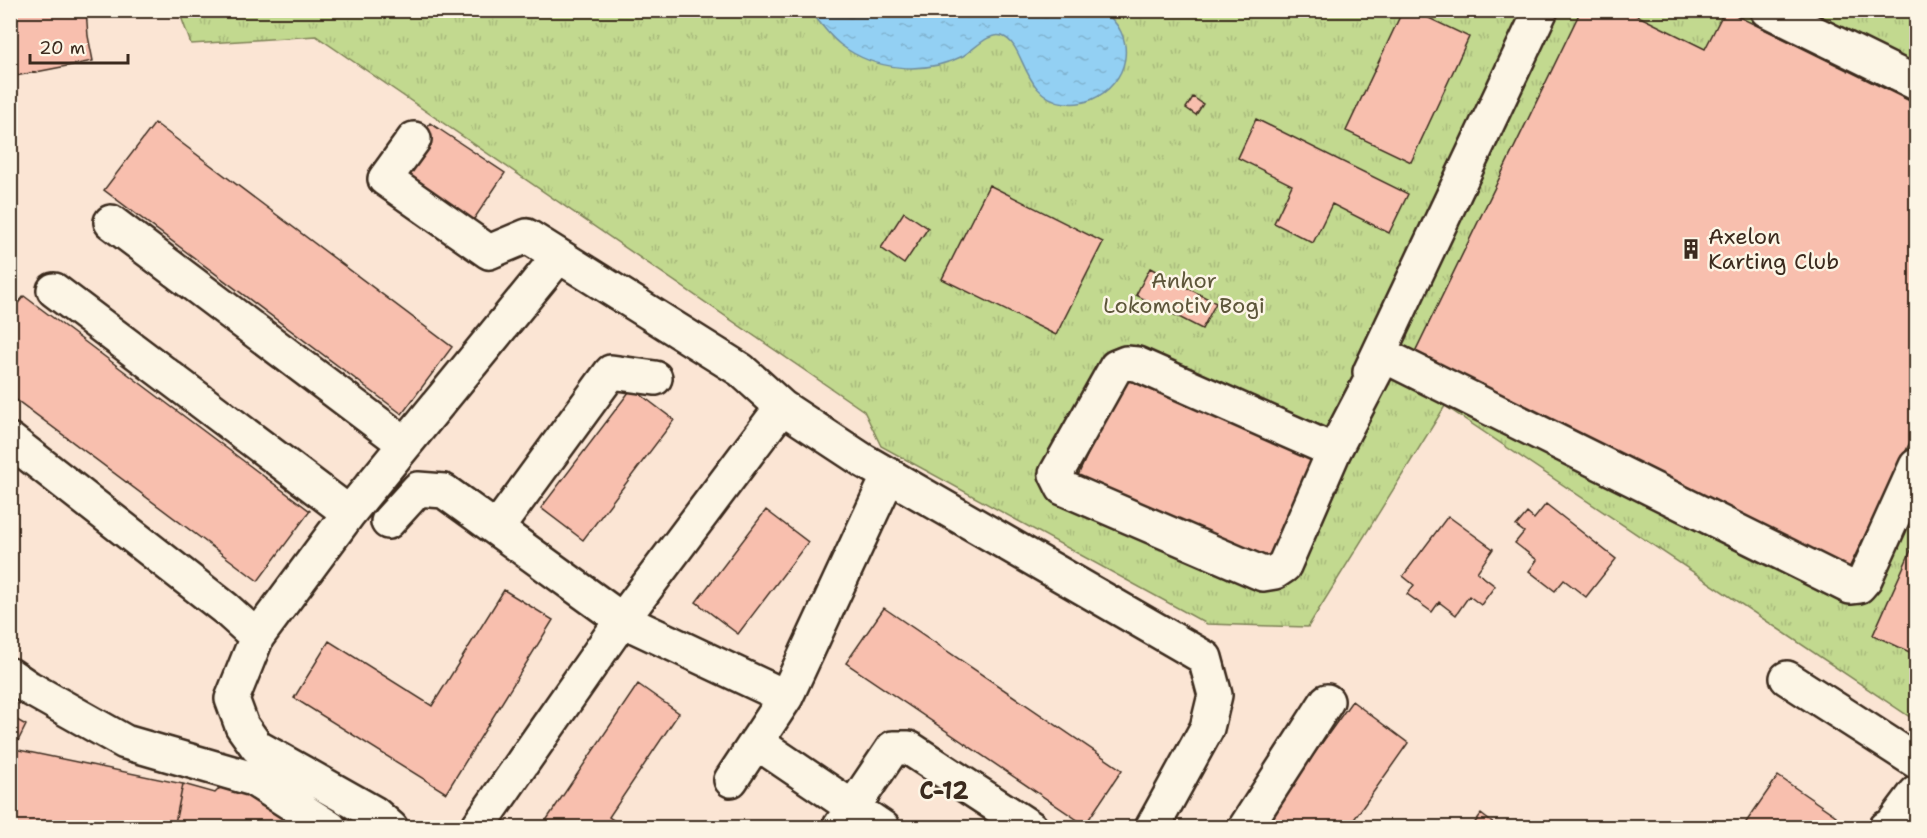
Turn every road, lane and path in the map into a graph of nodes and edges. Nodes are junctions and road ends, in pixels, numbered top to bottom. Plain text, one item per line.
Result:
1 (1541, 10) edge
2 (1767, 10) edge
3 (1917, 83) edge
4 (414, 139) dead end
5 (111, 222) dead end
6 (559, 256) junction
7 (54, 290) dead end
8 (1382, 354) junction
9 (655, 378) dead end
10 (782, 407) junction
11 (10, 440) edge
12 (405, 444) junction
13 (1336, 444) junction
14 (1917, 466) edge
15 (889, 475) junction
16 (349, 513) junction
17 (388, 522) dead end
18 (497, 528) junction
19 (622, 620) junction
20 (257, 637) junction
21 (10, 675) edge
22 (1787, 678) dead end
23 (786, 697) junction
24 (1327, 701) dead end
25 (756, 742) junction
26 (1917, 761) edge
27 (731, 780) dead end
28 (1917, 793) edge
29 (846, 817) edge
30 (330, 828) edge
31 (391, 828) edge
32 (477, 828) edge
33 (883, 828) edge
34 (1031, 828) edge
35 (1152, 828) edge
36 (1245, 828) edge
37 (1886, 828) edge

1 - 8 street
2 - 3 street
4 - 6 street
5 - 12 street
6 - 10 street
6 - 12 street
7 - 16 street
8 - 13 street
8 - 14 street
9 - 18 street
10 - 15 street
10 - 19 street
11 - 20 street
12 - 16 street
13 - 13 street
15 - 23 street
15 - 35 street
16 - 20 street
17 - 18 street
18 - 19 street
19 - 23 street
19 - 32 street
20 - 31 street
21 - 30 street
22 - 26 street
23 - 25 street
24 - 36 street
25 - 27 street
25 - 29 street
28 - 37 street
29 - 33 street
29 - 34 street

